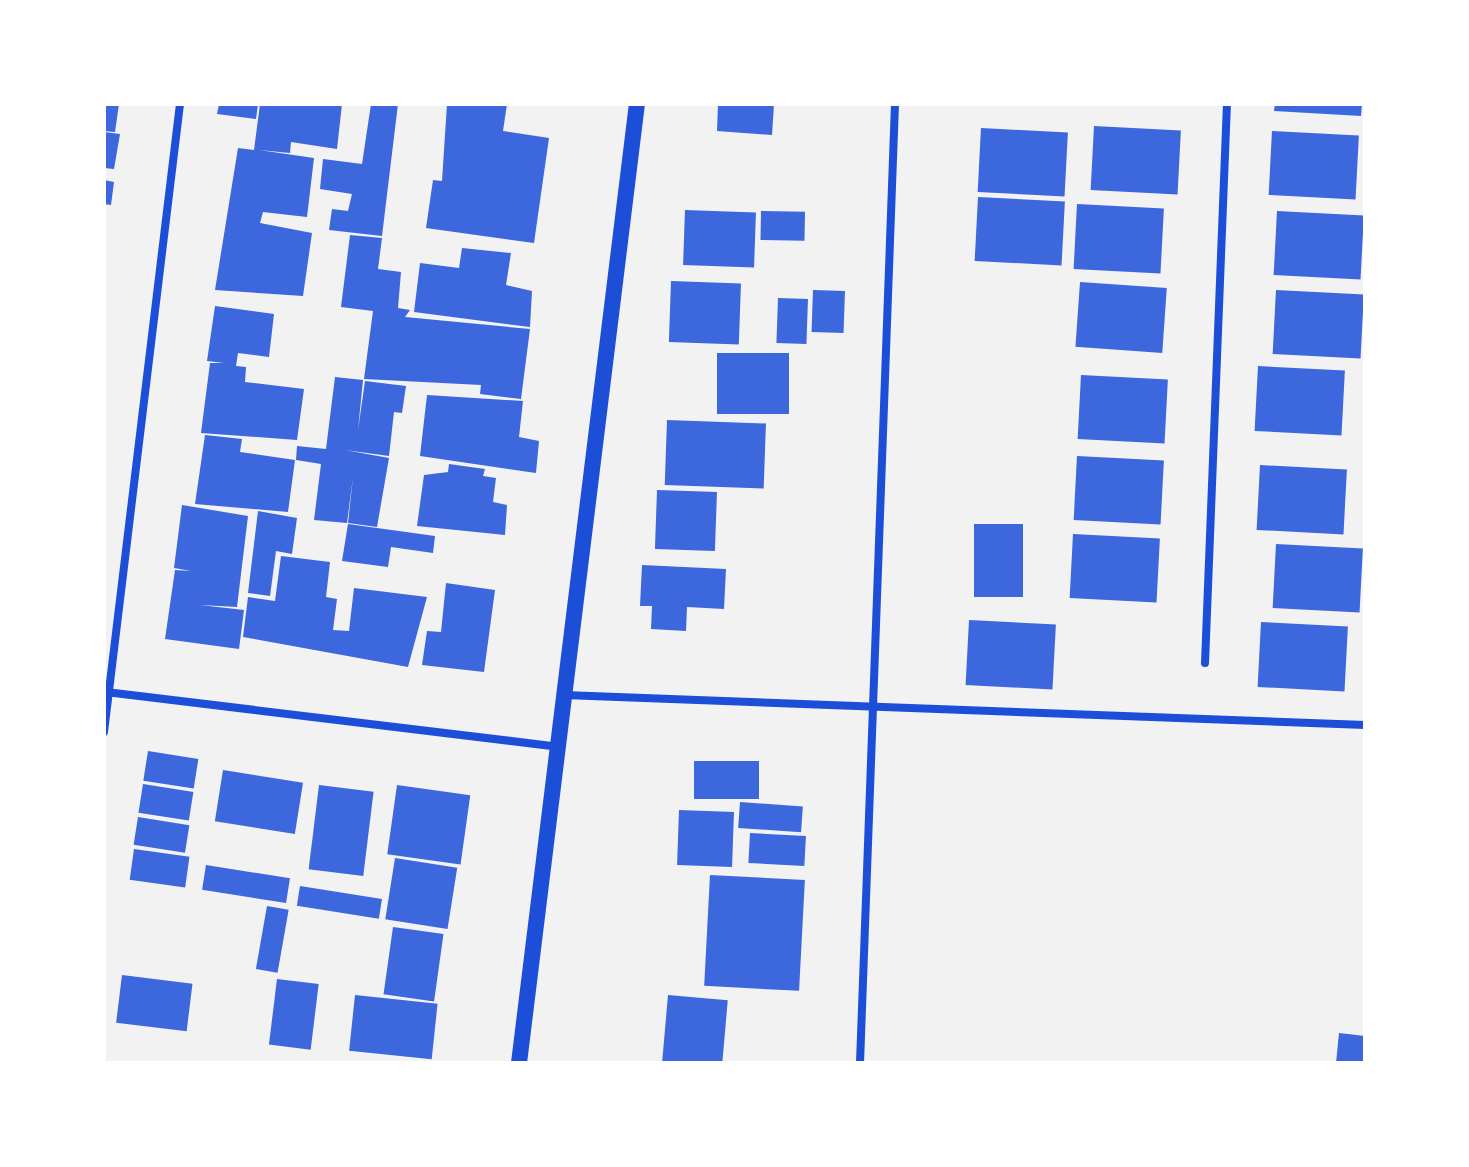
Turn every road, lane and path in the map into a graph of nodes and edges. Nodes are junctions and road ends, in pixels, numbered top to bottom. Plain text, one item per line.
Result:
1 (180, 104) edge
2 (637, 104) edge
3 (895, 104) edge
4 (1227, 104) edge
5 (1205, 663) dead end
6 (106, 692) edge
7 (564, 695) junction
8 (873, 707) junction
9 (1365, 725) edge
10 (104, 732) edge
11 (558, 747) junction
12 (519, 1063) edge
13 (860, 1063) edge

1 - 6 street
2 - 7 main road
3 - 8 street
4 - 5 street
6 - 10 street
6 - 11 street
7 - 8 street
7 - 11 main road
8 - 9 street
8 - 13 street
11 - 12 main road

